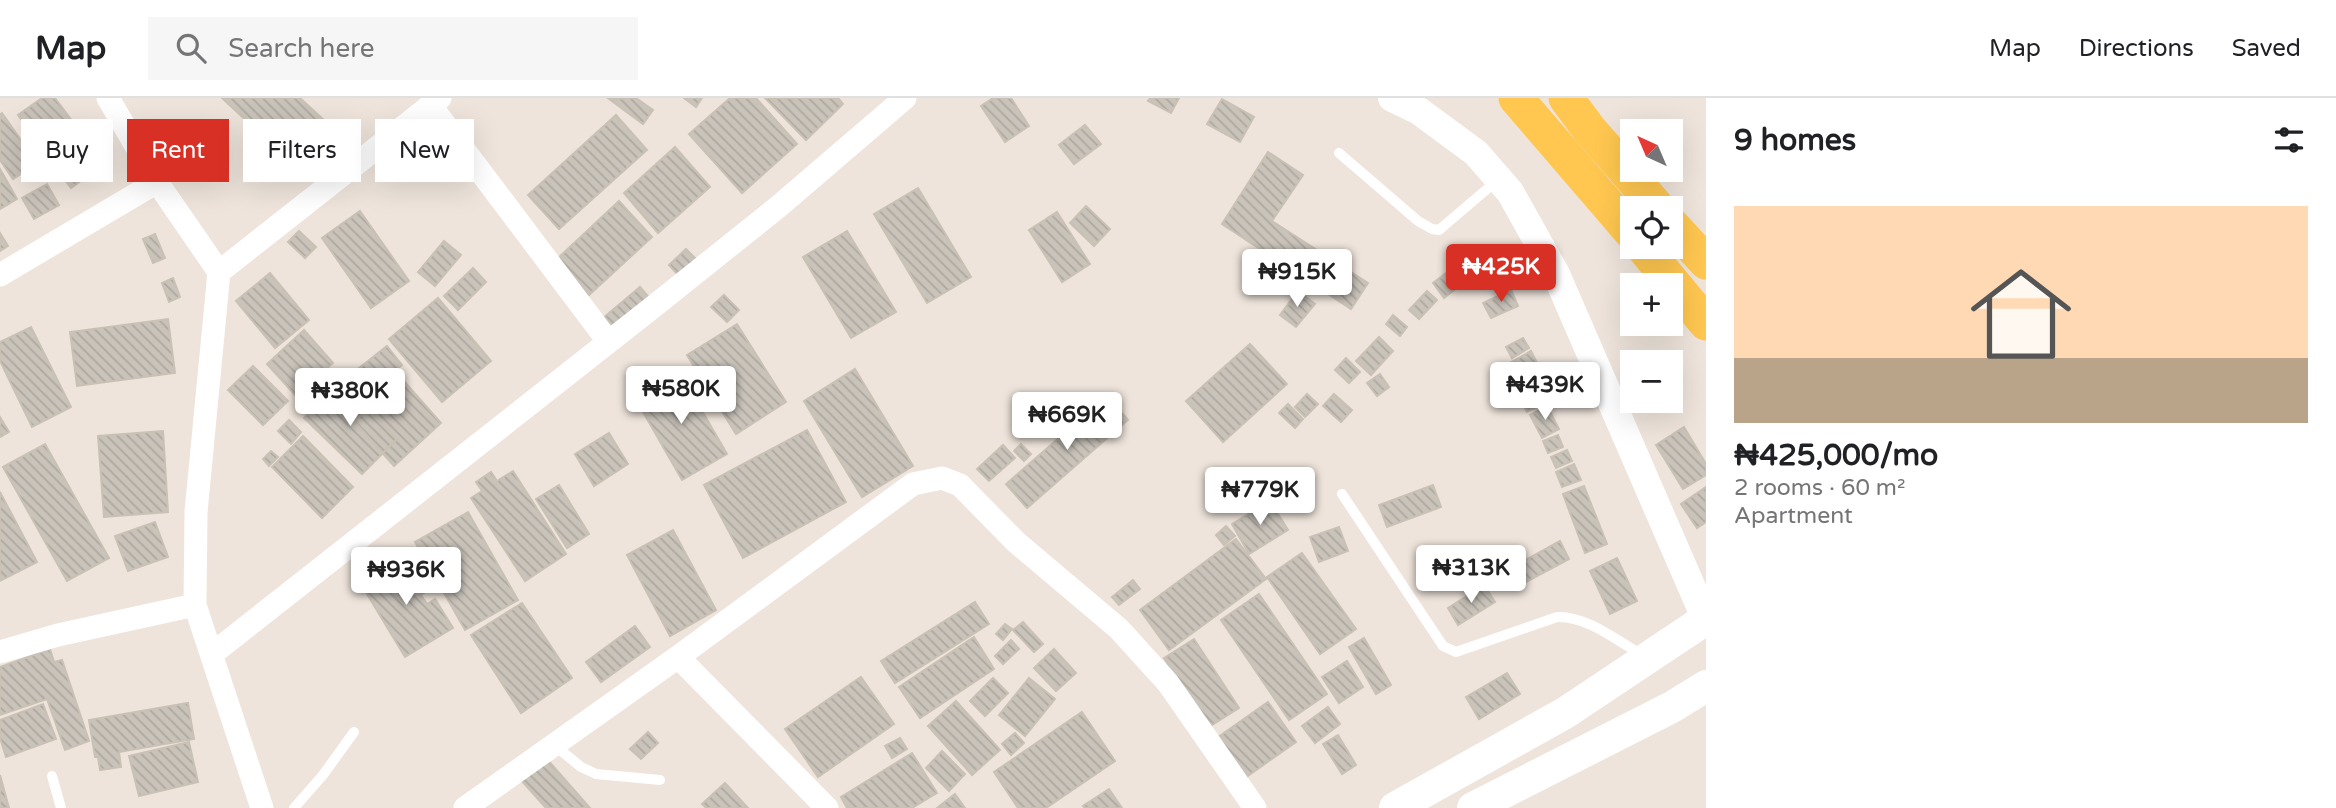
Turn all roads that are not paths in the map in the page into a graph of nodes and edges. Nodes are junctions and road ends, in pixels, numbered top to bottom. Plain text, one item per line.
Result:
1 (108, 98) edge
2 (905, 98) edge
3 (1392, 98) edge
4 (1516, 98) edge
5 (1566, 98) edge
6 (435, 102) edge
7 (127, 131) edge
8 (1339, 153) dead end
9 (1499, 179) junction
10 (157, 182) joint
11 (1647, 196) edge
12 (1620, 219) edge
13 (1683, 236) edge
14 (1653, 259) edge
15 (1706, 262) edge
16 (219, 272) junction
17 (0, 275) edge
18 (1706, 323) edge
19 (608, 341) junction
20 (1342, 494) dead end
21 (195, 605) junction
22 (1706, 619) edge
23 (0, 652) edge
24 (212, 654) junction
25 (678, 657) junction
26 (1647, 659) junction
27 (1706, 687) edge
28 (354, 732) dead end
29 (554, 745) junction
30 (52, 776) dead end
31 (660, 780) dead end
32 (61, 808) edge
33 (262, 808) edge
34 (294, 808) edge
35 (465, 808) edge
36 (827, 808) edge
37 (1255, 808) edge
38 (1395, 808) edge
39 (1473, 808) edge

1 - 7 street
2 - 19 street
3 - 9 street
4 - 12 main road
5 - 11 main road
6 - 16 street
6 - 19 street
8 - 9 lane
9 - 22 street
10 - 16 street
10 - 17 street
13 - 15 main road
14 - 18 main road
16 - 21 street
19 - 24 street
20 - 26 lane
21 - 23 street
21 - 24 street
22 - 26 main road
24 - 33 street
25 - 29 street
25 - 36 street
25 - 37 street
26 - 38 main road
27 - 39 main road
28 - 34 lane
29 - 31 lane
29 - 35 street
30 - 32 lane

